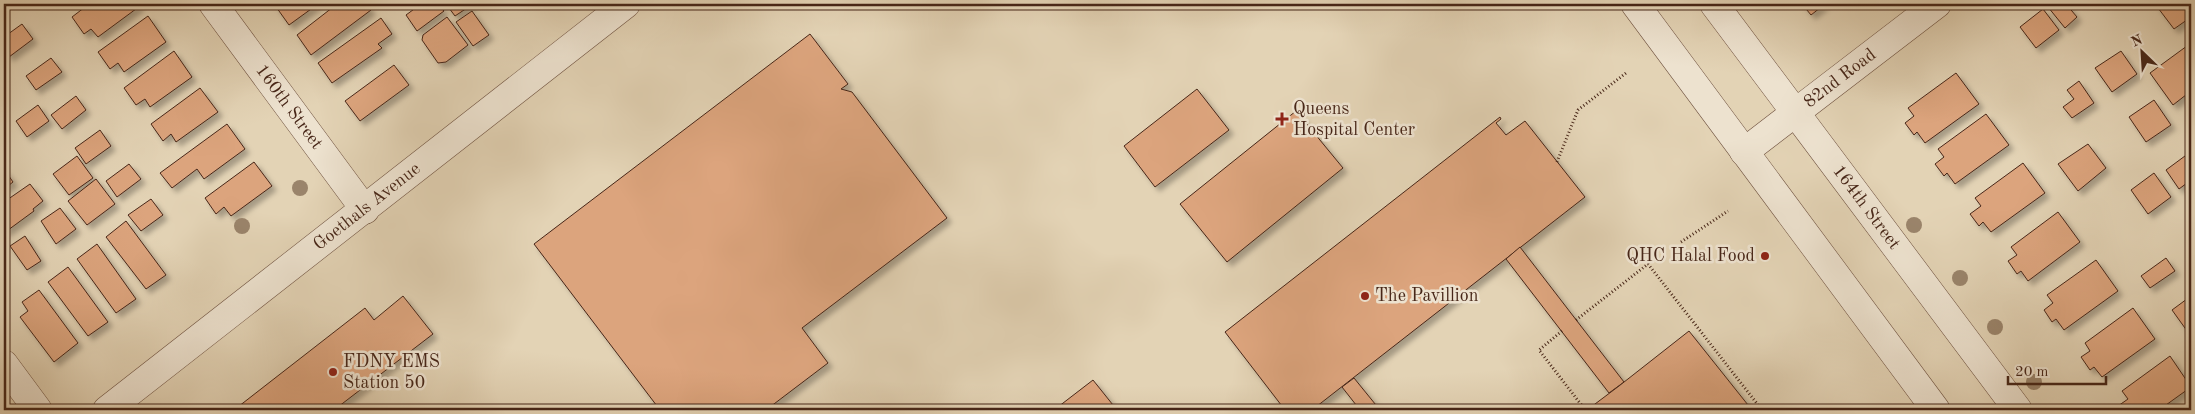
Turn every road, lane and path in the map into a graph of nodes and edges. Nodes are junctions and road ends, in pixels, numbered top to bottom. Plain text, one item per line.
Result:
1 (213, 4) edge
2 (626, 4) edge
3 (1635, 4) edge
4 (1714, 4) edge
5 (1937, 4) edge
6 (1626, 73) dead end
7 (1794, 113) junction
8 (1744, 152) junction
9 (1557, 162) dead end
10 (365, 210) junction
11 (1728, 211) dead end
12 (1681, 242) dead end
13 (1654, 263) dead end
14 (1648, 264) junction
15 (1576, 320) dead end
16 (1562, 331) dead end
17 (4, 364) edge
18 (1583, 407) dead end
19 (38, 410) edge
20 (107, 410) edge
21 (1762, 410) edge
22 (1936, 410) edge
23 (2018, 410) edge

1 - 10 street, 160th Street
2 - 10 street, Goethals Avenue
3 - 8 street
4 - 7 street, 164th Street
5 - 7 street, 82nd Road
6 - 9 path
7 - 8 street, 82nd Road
7 - 23 street, 164th Street
8 - 22 street
10 - 20 street, Goethals Avenue
11 - 12 path
13 - 14 path
14 - 15 path
14 - 21 path
16 - 18 path
17 - 19 street

